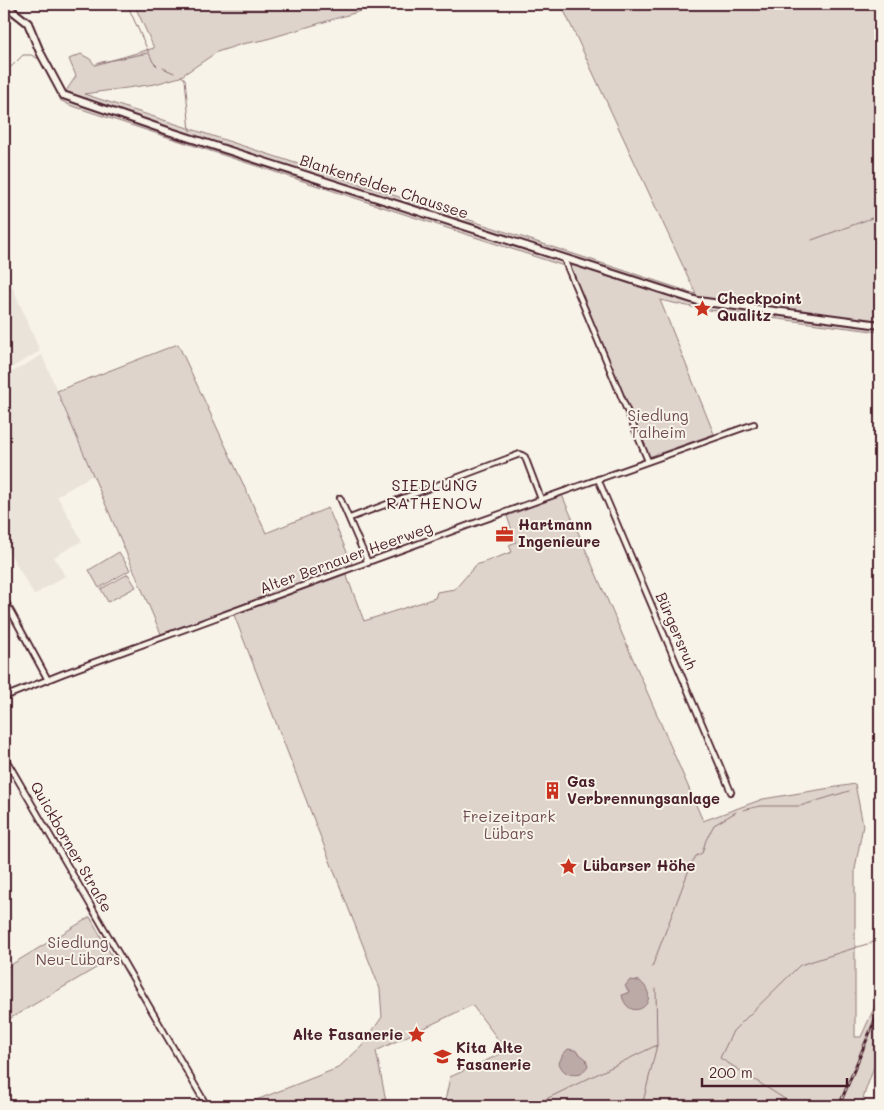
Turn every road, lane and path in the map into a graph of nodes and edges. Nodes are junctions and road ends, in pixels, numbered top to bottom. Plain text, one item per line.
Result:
1 (4, 4) edge
2 (7, 9) edge
3 (564, 259) junction
4 (880, 325) edge
5 (754, 424) dead end
6 (648, 461) junction
7 (598, 479) junction
8 (340, 498) dead end
9 (542, 499) junction
10 (350, 518) junction
11 (368, 563) junction
12 (4, 599) edge
13 (48, 680) junction
14 (4, 697) edge
15 (4, 756) edge
16 (732, 792) dead end
17 (207, 1106) edge

1 - 2 street
2 - 3 street, Blankenfelder Chaussee
3 - 4 street, Blankenfelder Chaussee
3 - 6 street
5 - 6 street, Alter Bernauer Heerweg
6 - 7 street, Alter Bernauer Heerweg
7 - 9 street, Alter Bernauer Heerweg
7 - 16 street, Bürgersruh
8 - 10 street
9 - 10 street
9 - 11 street, Alter Bernauer Heerweg
10 - 11 street
11 - 13 street, Alter Bernauer Heerweg
12 - 13 street
13 - 14 street, Alter Bernauer Heerweg
15 - 17 street, Quickborner Straße

